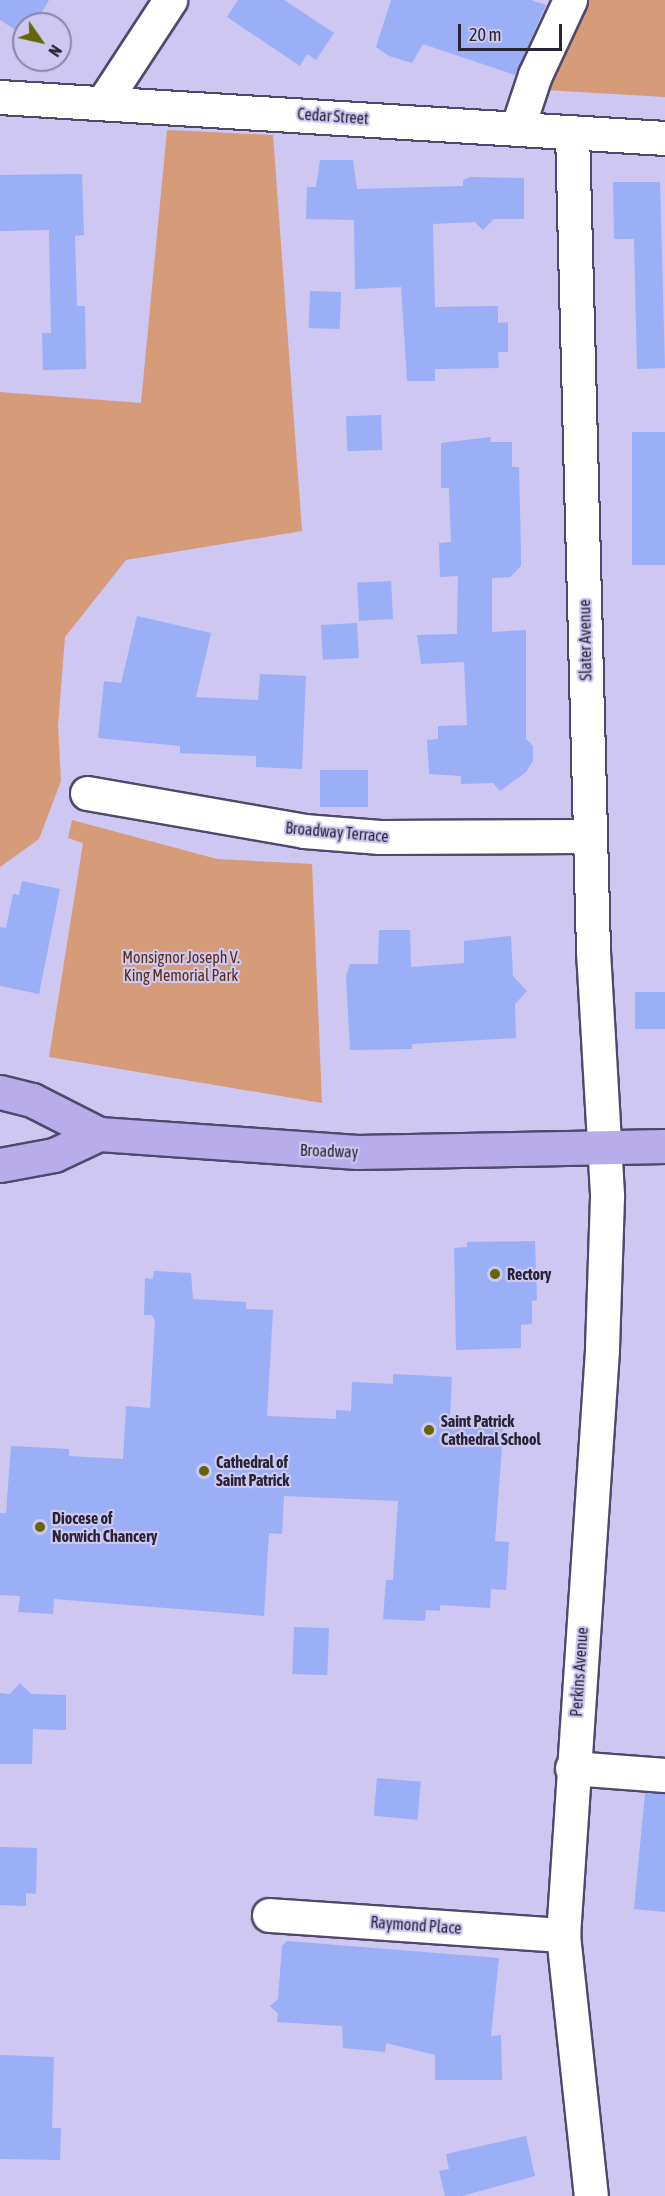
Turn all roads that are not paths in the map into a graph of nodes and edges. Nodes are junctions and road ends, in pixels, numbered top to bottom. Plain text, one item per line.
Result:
1 (170, 0) edge
2 (570, 0) edge
3 (0, 97) edge
4 (104, 102) junction
5 (517, 129) junction
6 (572, 132) junction
7 (665, 138) edge
8 (87, 793) dead end
9 (590, 836) junction
10 (0, 1092) edge
11 (99, 1134) junction
12 (665, 1146) edge
13 (604, 1147) junction
14 (0, 1165) edge
15 (572, 1768) junction
16 (665, 1775) edge
17 (269, 1915) dead end
18 (563, 1935) junction
19 (591, 2196) edge

1 - 4 street
2 - 5 street
3 - 4 street, Cedar Street
4 - 5 street, Cedar Street
5 - 6 street, Cedar Street
6 - 7 street, Cedar Street
6 - 9 street, Slater Avenue
8 - 9 street, Broadway Terrace
9 - 13 street, Slater Avenue
10 - 11 main road
11 - 13 main road, Broadway
11 - 14 main road, Broadway
12 - 13 main road, Broadway
13 - 15 street, Perkins Avenue
15 - 16 street
15 - 18 street, Perkins Avenue
17 - 18 street, Raymond Place
18 - 19 street, Perkins Avenue

